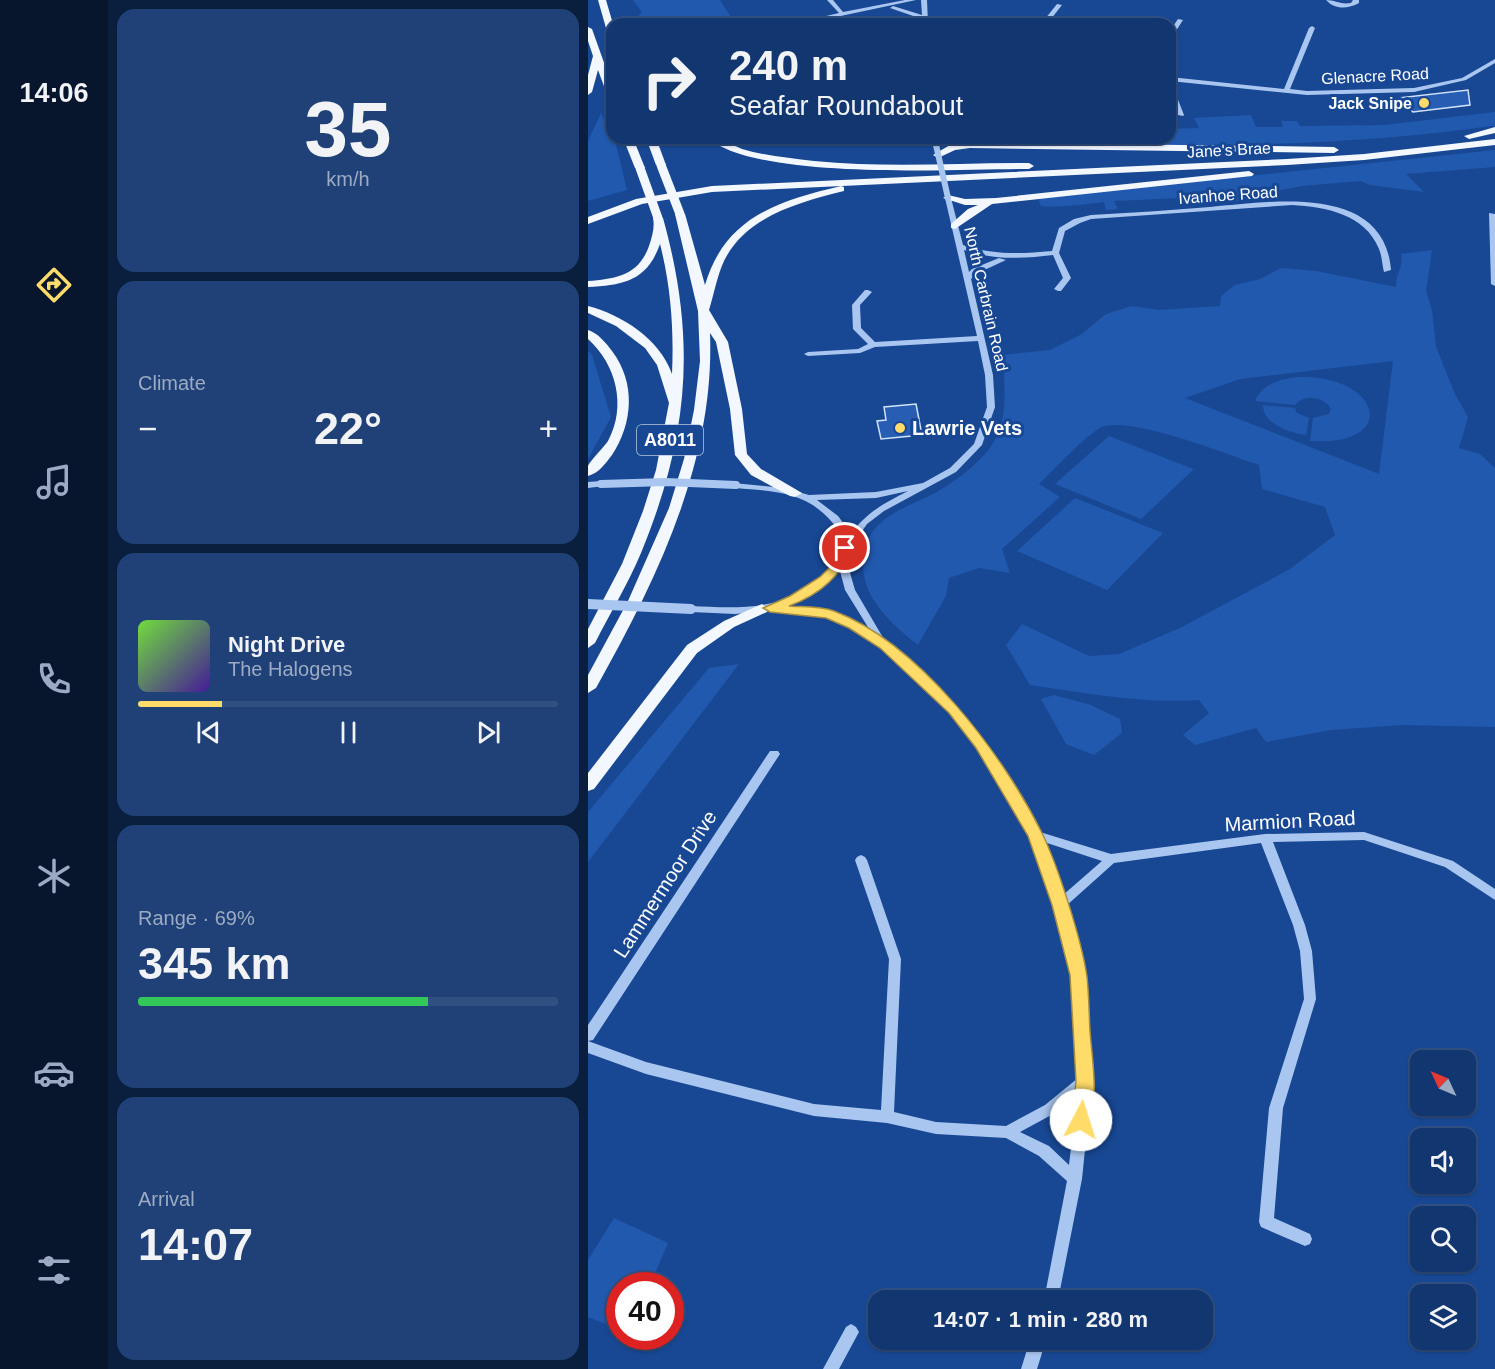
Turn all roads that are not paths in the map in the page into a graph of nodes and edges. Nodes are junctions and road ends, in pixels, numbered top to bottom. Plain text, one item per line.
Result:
1 (602, 0) edge
2 (830, 0) edge
3 (914, 0) edge
4 (924, 0) edge
5 (1329, 0) edge
6 (1356, 0) edge
7 (1059, 5) dead end
8 (886, 7) junction
9 (841, 12) junction
10 (915, 14) junction
11 (608, 18) edge
12 (816, 18) edge
13 (915, 18) edge
14 (921, 18) edge
15 (925, 18) edge
16 (1049, 18) edge
17 (1180, 20) dead end
18 (1176, 26) edge
19 (1312, 28) dead end
20 (588, 29) edge
21 (597, 57) junction
22 (1495, 61) edge
23 (1176, 80) edge
24 (606, 81) edge
25 (1287, 90) junction
26 (588, 92) edge
27 (1176, 103) edge
28 (1181, 116) dead end
29 (1495, 131) edge
30 (1495, 142) edge
31 (630, 144) edge
32 (653, 144) edge
33 (725, 144) edge
34 (964, 144) edge
35 (937, 146) edge
36 (1495, 147) edge
37 (1441, 149) junction
38 (1334, 150) junction
39 (1364, 157) junction
40 (1029, 166) junction
41 (891, 182) junction
42 (948, 198) junction
43 (996, 201) junction
44 (588, 212) edge
45 (1492, 214) dead end
46 (588, 221) edge
47 (659, 221) junction
48 (955, 226) junction
49 (958, 246) junction
50 (1055, 253) junction
51 (1008, 258) junction
52 (1387, 270) dead end
53 (967, 279) junction
54 (588, 284) edge
55 (1495, 284) edge
56 (1058, 289) dead end
57 (868, 292) dead end
58 (588, 309) edge
59 (704, 312) junction
60 (588, 333) edge
61 (981, 338) junction
62 (873, 345) junction
63 (808, 354) dead end
64 (677, 410) junction
65 (588, 472) edge
66 (934, 482) junction
67 (588, 485) edge
68 (795, 493) junction
69 (811, 497) junction
70 (843, 553) junction
71 (588, 604) edge
72 (766, 609) junction
73 (588, 643) edge
74 (884, 645) junction
75 (588, 688) edge
76 (774, 754) dead end
77 (588, 785) edge
78 (1036, 835) junction
79 (1265, 838) junction
80 (1111, 859) junction
81 (861, 860) dead end
82 (1495, 895) edge
83 (1060, 905) junction
84 (588, 1036) edge
85 (588, 1047) edge
86 (1085, 1081) junction
87 (887, 1117) junction
88 (1007, 1132) junction
89 (1075, 1179) junction
90 (1305, 1239) dead end
91 (1054, 1290) edge
92 (851, 1332) dead end
93 (1035, 1350) edge
94 (831, 1369) edge
95 (1029, 1369) edge

1 - 11 main road
2 - 9 street
3 - 8 street
3 - 10 street
4 - 15 street
5 - 6 street
7 - 16 street
8 - 9 street
8 - 10 street
9 - 12 street
10 - 13 street
10 - 14 street
17 - 18 street
19 - 25 street, Glenacre Road
20 - 21 main road
21 - 24 main road
21 - 26 main road
22 - 25 street, Glenacre Road
23 - 25 street, Glenacre Road
27 - 28 street
29 - 38 main road, Jane's Brae
30 - 37 main road, Jane's Brae
31 - 47 main road, A8011, bridge
32 - 59 main road, A8011, bridge
33 - 40 main road
34 - 38 main road
35 - 42 street, North Carbrain Road, bridge
36 - 37 main road
37 - 39 main road, Jane's Brae
38 - 40 main road, Jane's Brae
39 - 41 main road, Jane's Brae
39 - 43 main road
40 - 44 main road
41 - 46 main road
41 - 59 main road
42 - 43 main road
42 - 48 street, North Carbrain Road
43 - 48 main road
45 - 55 street
47 - 54 main road
47 - 64 main road, A8011
48 - 49 street, North Carbrain Road
49 - 51 street
49 - 53 street, North Carbrain Road
50 - 51 street
50 - 52 street, Ivanhoe Road
50 - 56 street
51 - 53 street
53 - 61 street, North Carbrain Road
57 - 62 street
58 - 64 main road
59 - 68 main road
59 - 75 main road, A8011
60 - 65 main road
61 - 62 street
61 - 66 street, North Carbrain Road
62 - 63 street
64 - 73 main road, A8011
66 - 69 street, North Carbrain Road
66 - 70 street, North Carbrain Road
67 - 68 street, bridge
68 - 69 street
69 - 70 street
70 - 72 street, North Carbrain Road
70 - 74 street
71 - 72 street, bridge
72 - 74 street
72 - 77 main road
74 - 78 street
76 - 84 street, Lammermoor Drive
78 - 80 street, Marmion Road
78 - 83 street
79 - 80 street, Marmion Road
79 - 82 street, Marmion Road
79 - 90 street
80 - 83 street
81 - 87 street
83 - 86 street
85 - 87 street
86 - 88 street
86 - 89 street
87 - 88 street
88 - 89 street
89 - 91 street
92 - 94 street
93 - 95 street

